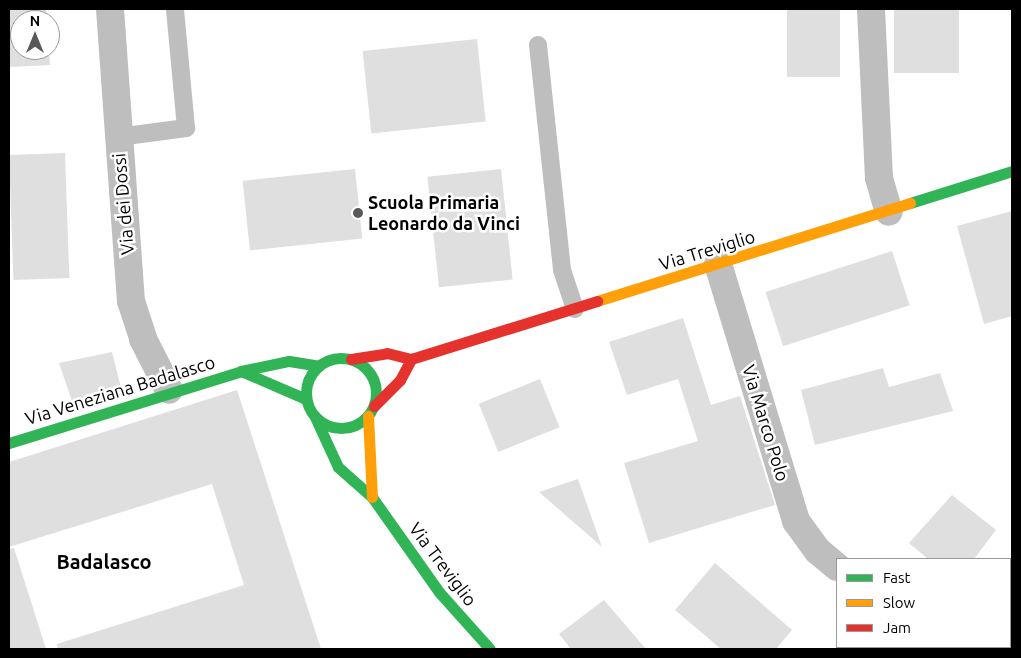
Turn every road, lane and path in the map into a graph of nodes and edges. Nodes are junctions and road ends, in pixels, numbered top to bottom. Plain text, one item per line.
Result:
1 (110, 9) edge
2 (175, 9) edge
3 (871, 9) edge
4 (538, 45) dead end
5 (118, 137) junction
6 (1012, 171) edge
7 (889, 212) junction
8 (718, 264) junction
9 (575, 310) junction
10 (352, 359) junction
11 (411, 359) junction
12 (319, 366) junction
13 (241, 371) junction
14 (170, 390) junction
15 (306, 399) junction
16 (371, 411) junction
17 (316, 417) junction
18 (9, 443) edge
19 (372, 497) junction
20 (836, 566) edge
21 (490, 649) edge

1 - 5 street, Via dei Dossi
2 - 5 lane
3 - 7 street
4 - 9 lane
5 - 14 street, Via dei Dossi
6 - 7 street, Via Treviglio
7 - 8 street, Via Treviglio
8 - 9 street, Via Treviglio
8 - 20 street, Via Marco Polo
9 - 11 street, Via Treviglio
10 - 11 street
10 - 12 street
10 - 16 street
11 - 16 street
12 - 13 street, Via Veneziana Badalasco
12 - 15 street
13 - 14 street, Via Veneziana Badalasco
13 - 15 street, Via Veneziana Badalasco
14 - 18 street, Via Veneziana Badalasco
15 - 17 street
16 - 17 street
16 - 19 street
17 - 19 street, Via Treviglio
19 - 21 street, Via Treviglio

